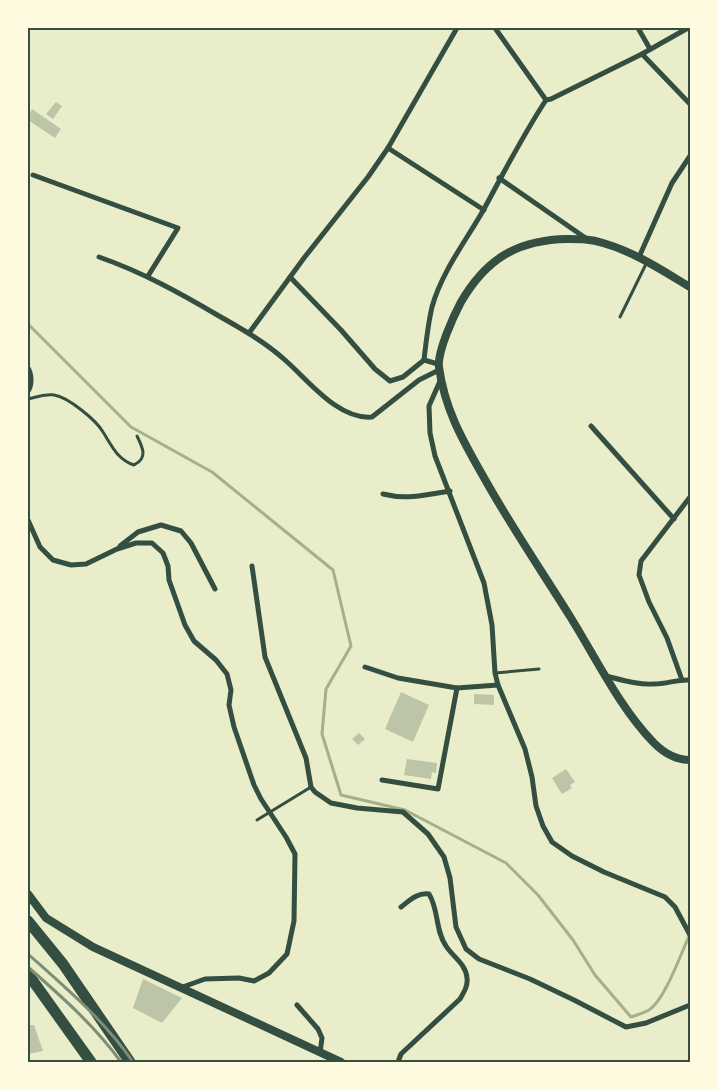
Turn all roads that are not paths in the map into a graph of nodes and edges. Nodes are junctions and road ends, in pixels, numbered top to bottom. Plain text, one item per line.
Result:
1 (457, 28) edge
2 (495, 28) edge
3 (638, 28) edge
4 (688, 28) edge
5 (650, 49) junction
6 (642, 54) junction
7 (546, 100) junction
8 (690, 104) edge
9 (388, 148) junction
10 (690, 156) edge
11 (33, 176) dead end
12 (499, 178) junction
13 (484, 210) junction
14 (588, 239) junction
15 (99, 257) dead end
16 (639, 257) junction
17 (647, 261) junction
18 (148, 276) junction
19 (290, 277) junction
20 (690, 287) edge
21 (620, 317) dead end
22 (249, 334) junction
23 (424, 360) junction
24 (439, 367) junction
25 (28, 368) edge
26 (442, 378) junction
27 (28, 391) edge
28 (28, 399) edge
29 (591, 426) dead end
30 (137, 436) dead end
31 (450, 491) junction
32 (384, 494) dead end
33 (690, 497) edge
34 (674, 519) junction
35 (28, 520) edge
36 (117, 549) junction
37 (252, 566) dead end
38 (215, 589) dead end
39 (365, 667) dead end
40 (540, 669) dead end
41 (495, 673) junction
42 (606, 676) junction
43 (682, 680) junction
44 (690, 680) edge
45 (498, 685) junction
46 (457, 688) junction
47 (690, 760) edge
48 (382, 780) dead end
49 (311, 787) junction
50 (257, 820) dead end
51 (28, 894) edge
52 (401, 907) dead end
53 (28, 921) edge
54 (690, 935) edge
55 (28, 974) edge
56 (178, 988) junction
57 (297, 1005) dead end
58 (690, 1005) edge
59 (320, 1053) junction
60 (91, 1062) edge
61 (130, 1062) edge
62 (341, 1062) edge
63 (398, 1062) edge

1 - 9 street
2 - 7 street
3 - 5 street
4 - 5 street
5 - 6 street
6 - 7 street
6 - 8 street
7 - 12 street
9 - 13 street
9 - 19 street
10 - 16 street
11 - 18 street
12 - 13 street
12 - 14 street
13 - 23 street
14 - 16 street
14 - 24 street
15 - 18 street
16 - 17 street
17 - 20 street
17 - 21 lane
18 - 22 street
19 - 22 street
19 - 23 street
22 - 24 street
23 - 24 street
24 - 26 street
25 - 27 street
26 - 31 street
26 - 42 street
28 - 30 lane
29 - 34 street
31 - 32 street
31 - 41 street
33 - 34 street
34 - 43 street
35 - 36 street
36 - 38 street
36 - 56 street
37 - 49 street
39 - 46 street
40 - 41 lane
41 - 45 street
42 - 43 street
42 - 47 street
43 - 44 street
45 - 46 street
45 - 54 street
46 - 48 street
49 - 50 lane
49 - 58 street
51 - 56 street
52 - 63 street
53 - 61 highway
55 - 60 highway
56 - 59 street
57 - 59 street
59 - 62 street

